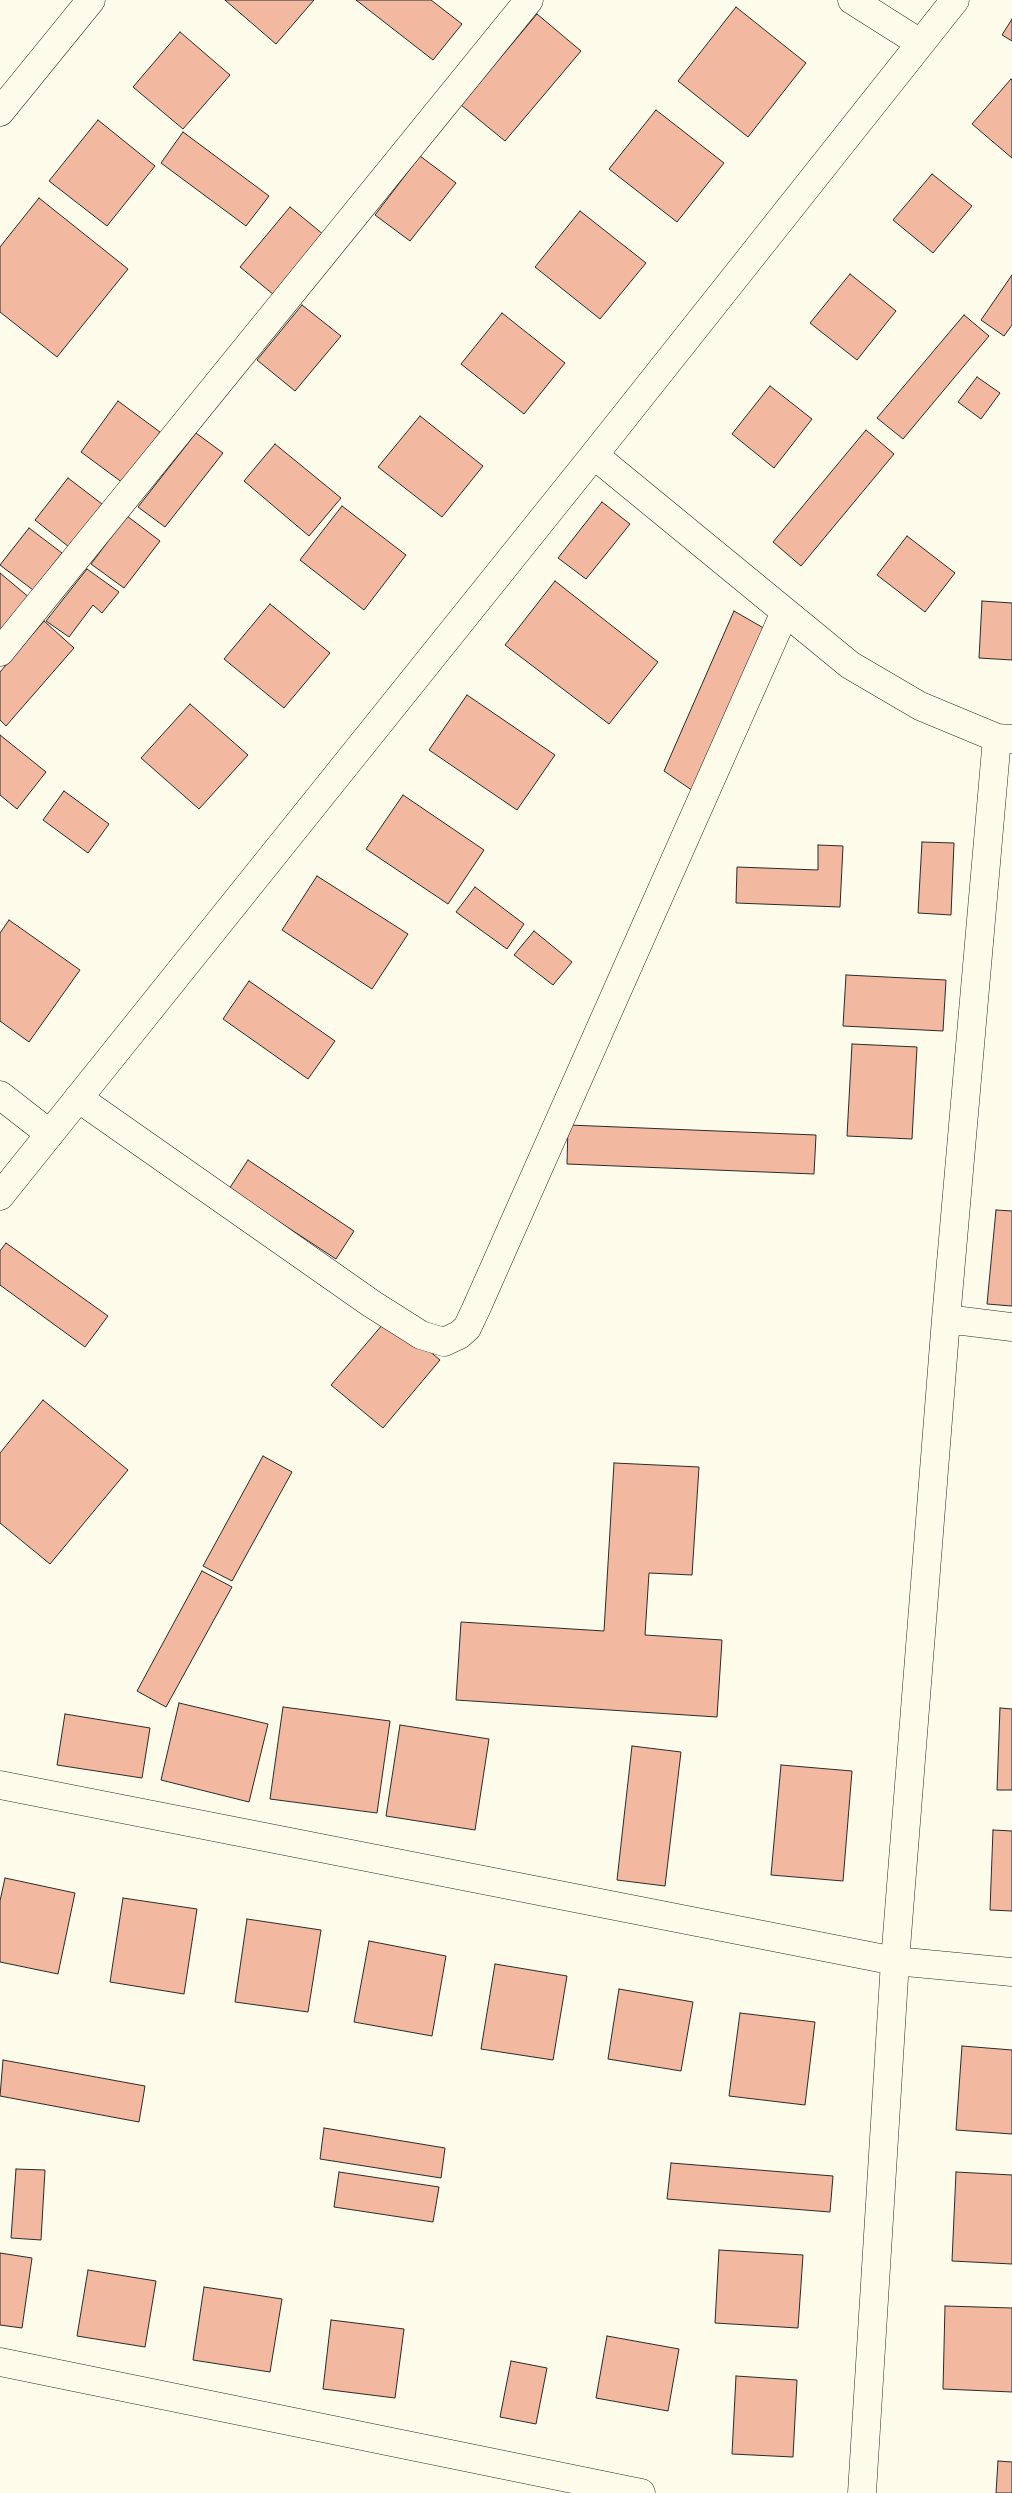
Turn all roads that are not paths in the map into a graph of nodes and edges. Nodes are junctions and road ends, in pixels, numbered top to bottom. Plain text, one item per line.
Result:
1 (91, 0) edge
2 (529, 0) edge
3 (852, 0) edge
4 (955, 0) edge
5 (920, 43) junction
6 (0, 112) edge
7 (594, 455) junction
8 (786, 612) junction
9 (0, 652) edge
10 (1004, 739) edge
11 (0, 1095) edge
12 (78, 1098) junction
13 (50, 1134) junction
14 (0, 1196) edge
15 (946, 1319) junction
16 (1012, 1327) edge
17 (0, 1785) edge
18 (895, 1961) junction
19 (1012, 1972) edge
20 (0, 2362) edge
21 (641, 2493) edge
22 (862, 2493) edge

1 - 6 street
2 - 9 street
3 - 5 street
4 - 5 street
5 - 7 street
7 - 8 street
7 - 12 street
8 - 10 street
8 - 12 street
10 - 15 street
11 - 13 street
12 - 13 street
13 - 14 street
15 - 16 street
15 - 18 street
17 - 18 street
18 - 19 street
18 - 22 street
20 - 21 street

